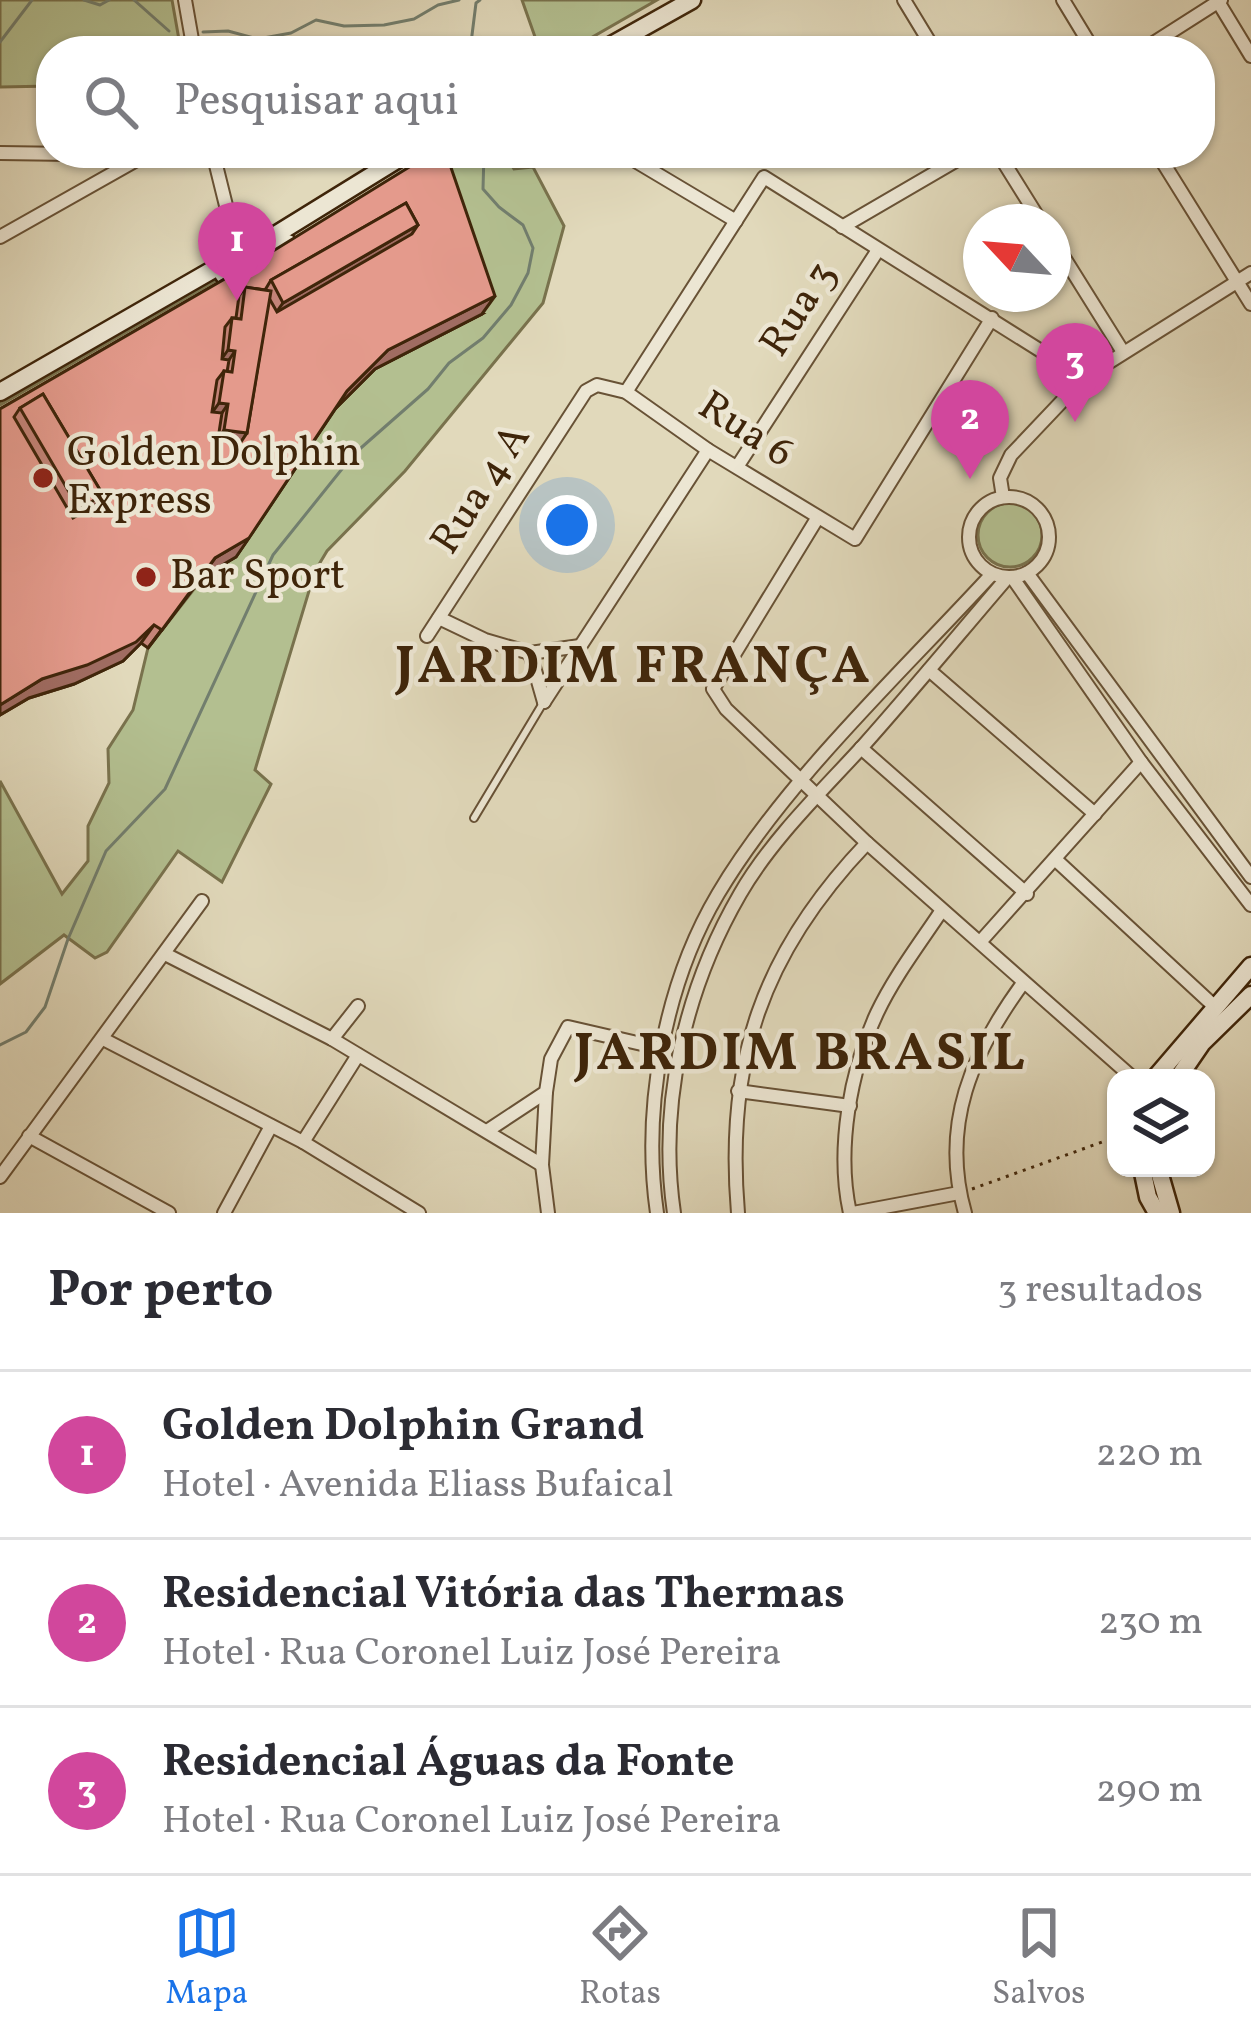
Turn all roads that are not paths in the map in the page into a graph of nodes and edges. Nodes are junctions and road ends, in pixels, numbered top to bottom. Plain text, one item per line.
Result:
1 (185, 0) edge
2 (692, 0) edge
3 (904, 0) edge
4 (1063, 0) edge
5 (1219, 1) edge
6 (191, 36) edge
7 (627, 36) edge
8 (926, 36) edge
9 (1085, 36) edge
10 (1164, 36) edge
11 (1251, 56) edge
12 (0, 153) edge
13 (36, 153) edge
14 (122, 168) edge
15 (217, 168) edge
16 (384, 168) edge
17 (406, 168) edge
18 (647, 168) edge
19 (943, 168) edge
20 (1008, 168) edge
21 (1166, 168) edge
22 (1031, 204) edge
23 (736, 221) junction
24 (842, 227) junction
25 (0, 237) edge
26 (878, 250) junction
27 (245, 256) junction
28 (1071, 269) edge
29 (226, 273) junction
30 (1251, 273) edge
31 (1237, 282) junction
32 (1251, 304) edge
33 (992, 318) junction
34 (1123, 352) junction
35 (1084, 378) junction
36 (597, 385) joint
37 (0, 392) edge
38 (626, 392) junction
39 (0, 412) edge
40 (708, 450) junction
41 (737, 467) junction
42 (1003, 496) junction
43 (818, 517) junction
44 (1028, 573) junction
45 (1003, 576) junction
46 (439, 618) junction
47 (427, 636) dead end
48 (580, 646) junction
49 (530, 653) junction
50 (929, 670) junction
51 (544, 702) junction
52 (861, 748) junction
53 (1142, 762) junction
54 (802, 782) junction
55 (816, 796) junction
56 (1095, 814) junction
57 (474, 818) dead end
58 (867, 844) junction
59 (1056, 860) junction
60 (1251, 877) edge
61 (1027, 894) junction
62 (202, 902) dead end
63 (1251, 905) edge
64 (942, 910) junction
65 (981, 941) junction
66 (165, 954) junction
67 (1251, 966) edge
68 (1023, 983) junction
69 (1251, 994) edge
70 (358, 1006) dead end
71 (1214, 1006) junction
72 (103, 1039) junction
73 (332, 1039) junction
74 (659, 1048) junction
75 (358, 1054) junction
76 (1123, 1069) edge
77 (1162, 1069) edge
78 (1184, 1069) edge
79 (738, 1091) junction
80 (546, 1092) junction
81 (850, 1106) junction
82 (272, 1126) junction
83 (488, 1131) junction
84 (29, 1136) junction
85 (303, 1142) junction
86 (542, 1165) junction
87 (0, 1177) edge
88 (1144, 1177) edge
89 (1161, 1177) edge
90 (959, 1193) junction
91 (169, 1213) edge
92 (224, 1213) edge
93 (419, 1213) edge
94 (548, 1213) edge
95 (657, 1213) edge
96 (674, 1213) edge
97 (738, 1213) edge
98 (852, 1213) edge
99 (965, 1213) edge
100 (1157, 1213) edge
101 (1171, 1213) edge

1 - 6 street
2 - 7 main road
3 - 8 street
4 - 9 street
5 - 10 street
5 - 11 street
12 - 13 street
14 - 25 street
15 - 27 street
16 - 27 main road
17 - 27 main road
18 - 23 street
19 - 24 street
20 - 22 street
21 - 31 street
23 - 24 street
23 - 38 street
24 - 26 street
26 - 33 street
26 - 41 street, Rua 3
27 - 29 main road
27 - 29 main road
28 - 34 street
29 - 37 main road
29 - 39 main road
30 - 31 street
31 - 32 street
31 - 34 street
33 - 35 street
33 - 43 street, Rua 6
34 - 35 street
35 - 42 street
36 - 38 street, Rua 6
36 - 46 street, Rua 4 A
38 - 40 street, Rua 6
40 - 41 street, Rua 6
40 - 48 street
41 - 43 street, Rua 6
42 - 44 street
42 - 45 street
43 - 54 street
44 - 45 street
44 - 60 street
45 - 50 street
45 - 53 street
45 - 54 street
46 - 47 street, Rua 4 A
46 - 49 street
48 - 49 street
48 - 51 street
49 - 51 street
50 - 52 street
50 - 56 street
51 - 57 lane
52 - 55 street
52 - 61 street
53 - 56 street
53 - 63 street
54 - 55 street
54 - 74 street
55 - 58 street
55 - 96 street
56 - 59 street
58 - 64 street
58 - 79 street
59 - 61 street
59 - 71 street
61 - 65 street
62 - 66 street
64 - 65 street
64 - 81 street
65 - 68 street
66 - 72 street
66 - 73 street
67 - 71 main road
68 - 76 street
68 - 90 street
69 - 78 main road
70 - 73 street
71 - 77 main road
72 - 82 street
72 - 84 street
73 - 75 street
74 - 80 street
74 - 95 street
75 - 83 street
75 - 85 street
79 - 81 street
79 - 97 street
80 - 83 street
80 - 86 street
81 - 98 street
82 - 85 street
82 - 92 street
83 - 86 street
84 - 87 street
84 - 91 street
85 - 93 street
86 - 94 street
88 - 100 main road
89 - 101 main road
90 - 98 street
90 - 99 street

